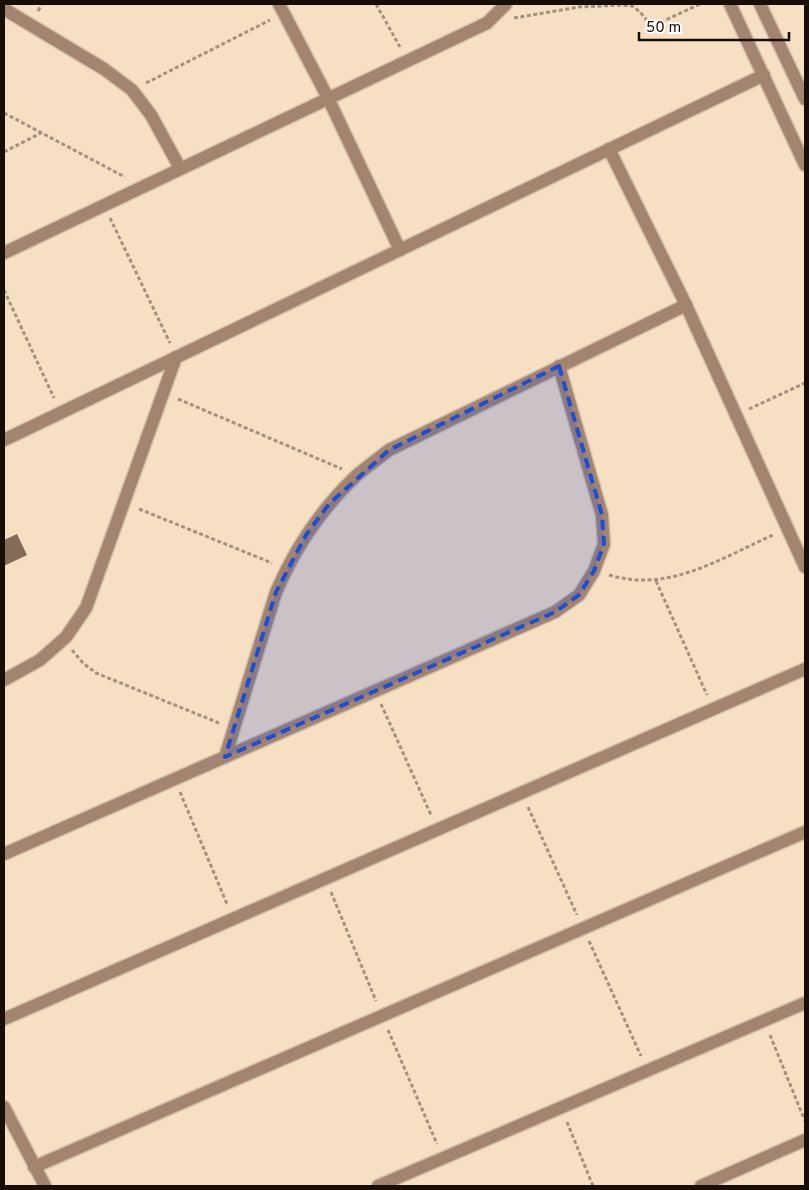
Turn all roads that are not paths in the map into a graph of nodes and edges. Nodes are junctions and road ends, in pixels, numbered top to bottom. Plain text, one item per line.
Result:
1 (506, 4) edge
2 (730, 4) edge
3 (760, 4) edge
4 (282, 8) edge
5 (4, 9) edge
6 (764, 75) junction
7 (328, 98) junction
8 (805, 99) edge
9 (609, 149) junction
10 (805, 165) edge
11 (180, 168) junction
12 (400, 250) junction
13 (4, 253) edge
14 (686, 305) junction
15 (176, 357) junction
16 (559, 366) junction
17 (4, 440) edge
18 (805, 567) edge
19 (805, 669) edge
20 (4, 680) edge
21 (226, 757) junction
22 (805, 832) edge
23 (4, 854) edge
24 (805, 1003) edge
25 (4, 1019) edge
26 (4, 1107) edge
27 (805, 1140) edge
28 (34, 1167) junction
29 (45, 1186) edge
30 (378, 1186) edge
31 (701, 1186) edge

1 - 7 street
2 - 6 street
3 - 8 street
4 - 7 street
5 - 11 street
6 - 9 street
6 - 10 street
7 - 11 street
7 - 12 street
9 - 12 street
9 - 14 street
11 - 13 street
12 - 15 street
14 - 16 street
14 - 18 street
15 - 17 street
15 - 20 street
16 - 21 street
16 - 21 street
19 - 25 street
21 - 23 street
22 - 28 street
24 - 30 street
26 - 28 street
27 - 31 street
28 - 29 street

